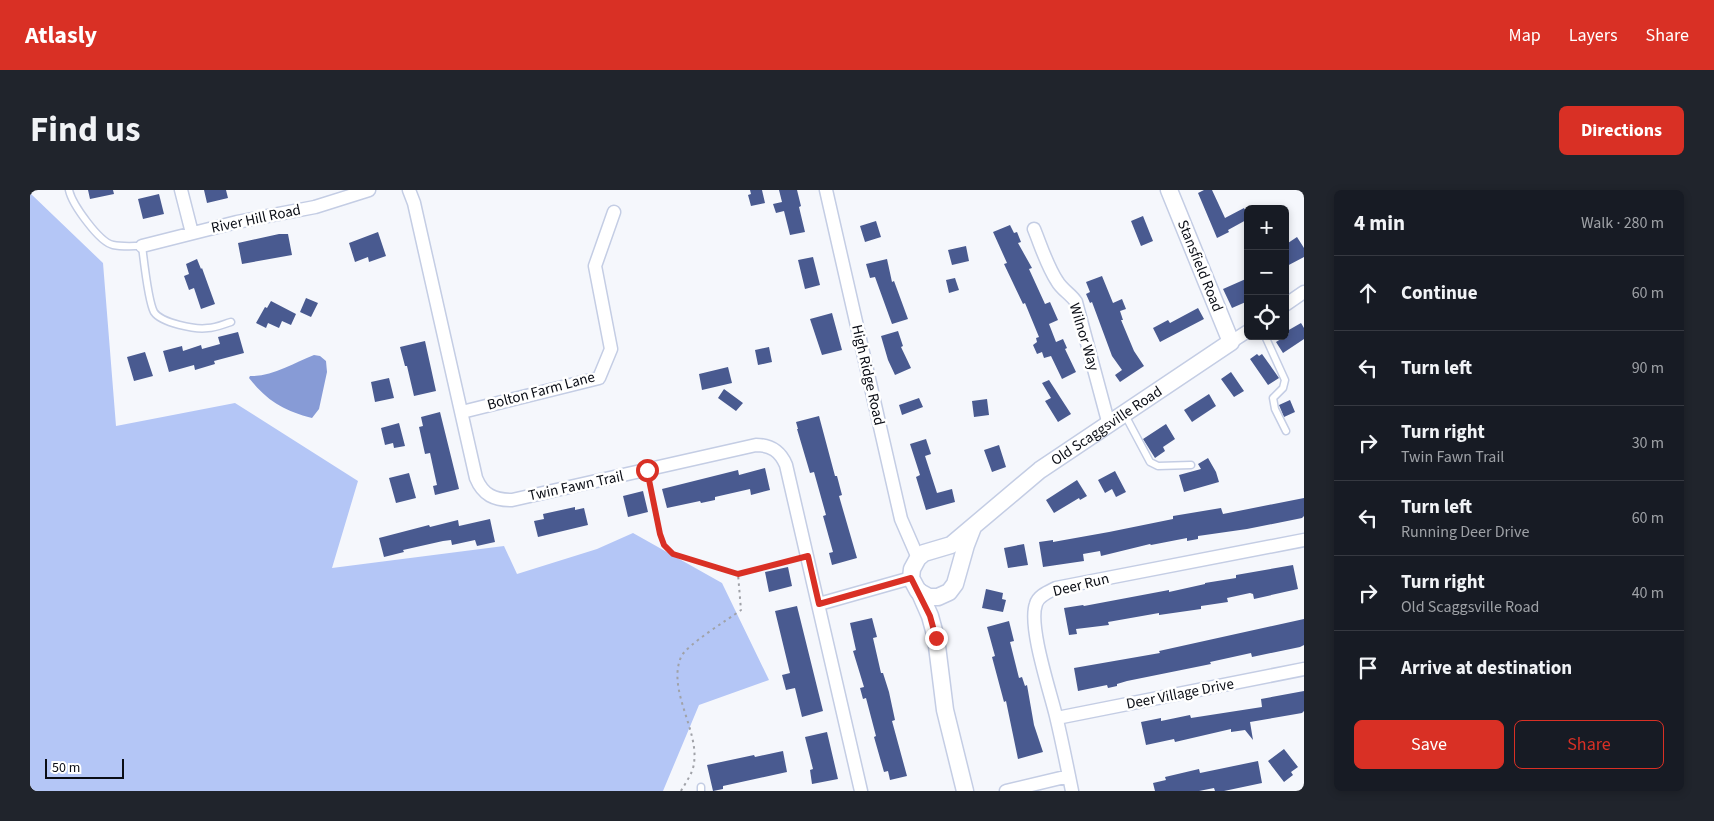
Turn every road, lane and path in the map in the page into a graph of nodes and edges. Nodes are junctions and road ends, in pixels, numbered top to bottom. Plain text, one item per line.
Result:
1 (69, 190) edge
2 (181, 190) edge
3 (369, 190) edge
4 (409, 190) edge
5 (826, 190) edge
6 (1169, 190) edge
7 (614, 212) dead end
8 (1034, 229) dead end
9 (192, 233) junction
10 (142, 246) junction
11 (1304, 292) edge
12 (1289, 302) edge
13 (231, 322) dead end
14 (1244, 334) edge
15 (1267, 340) edge
16 (1231, 342) junction
17 (462, 412) junction
18 (1124, 414) junction
19 (1109, 424) junction
20 (1286, 431) dead end
21 (1191, 465) dead end
22 (647, 470) junction
23 (973, 527) junction
24 (1304, 540) edge
25 (925, 554) junction
26 (808, 556) junction
27 (738, 574) junction
28 (957, 576) junction
29 (915, 585) junction
30 (949, 592) junction
31 (819, 604) junction
32 (936, 638) junction
33 (1304, 669) edge
34 (1057, 718) junction
35 (1069, 776) junction
36 (681, 791) edge
37 (861, 791) edge
38 (965, 791) edge
39 (1006, 791) edge
40 (1072, 791) edge

1 - 10 lane
2 - 9 street
3 - 9 street, River Hill Road
4 - 17 street, Twin Fawn Trail
5 - 25 street, High Ridge Road
6 - 16 street, Stansfield Road
7 - 17 street, Bolton Farm Lane
8 - 19 street, Wilnor Way
9 - 10 street, River Hill Road
10 - 13 lane
11 - 12 street
14 - 16 street, Old Scaggsville Road
15 - 20 lane
16 - 18 street, Old Scaggsville Road
17 - 22 street, Twin Fawn Trail
18 - 19 street, Old Scaggsville Road
18 - 21 lane
19 - 23 street, Old Scaggsville Road
22 - 26 street, Twin Fawn Trail
22 - 27 path
23 - 25 street, Old Scaggsville Road
23 - 28 street, Old Scaggsville Road
24 - 34 street, Deer Run
25 - 28 street
25 - 29 street
26 - 27 path
26 - 31 street, Twin Fawn Trail
27 - 36 path
28 - 30 street
29 - 30 street
29 - 31 street
29 - 32 street
30 - 32 street
31 - 37 street, Twin Fawn Trail
32 - 38 street
33 - 34 street, Deer Village Drive
34 - 35 street, Deer Run
35 - 39 street
35 - 40 street, Deer Run

